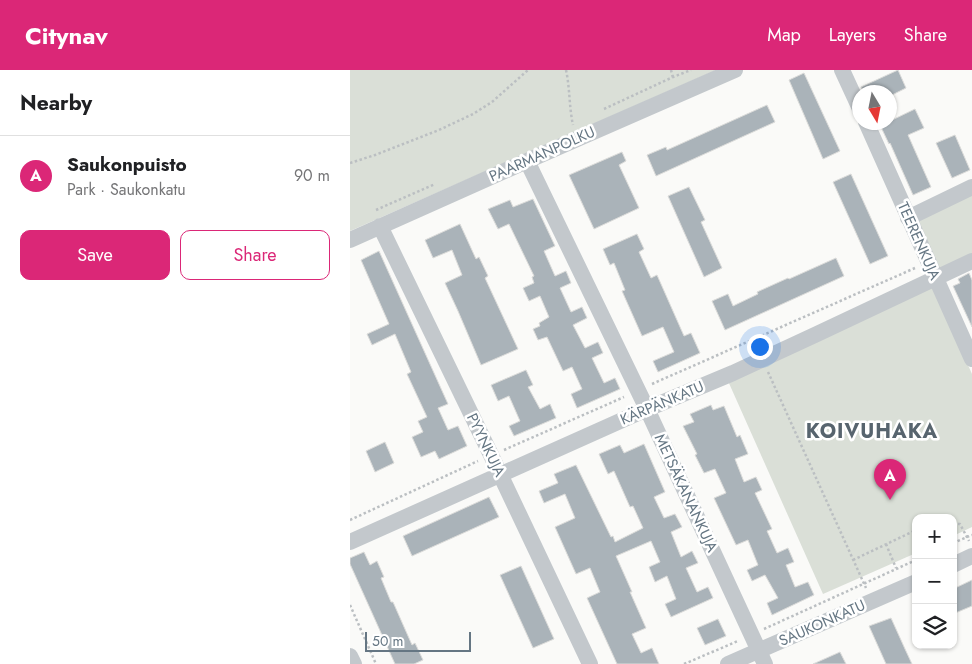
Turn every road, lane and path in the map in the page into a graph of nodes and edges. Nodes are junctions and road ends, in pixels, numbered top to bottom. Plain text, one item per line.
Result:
1 (528, 70) edge
2 (566, 70) edge
3 (735, 70) edge
4 (842, 70) edge
5 (852, 92) edge
6 (870, 130) edge
7 (577, 139) junction
8 (527, 161) junction
9 (350, 163) edge
10 (972, 187) edge
11 (908, 218) junction
12 (380, 226) junction
13 (350, 240) edge
14 (972, 261) edge
15 (936, 278) junction
16 (762, 359) junction
17 (972, 359) edge
18 (647, 409) junction
19 (500, 475) junction
20 (957, 524) edge
21 (912, 532) edge
22 (972, 534) edge
23 (967, 537) junction
24 (957, 541) edge
25 (350, 542) edge
26 (886, 544) junction
27 (972, 547) edge
28 (972, 556) edge
29 (853, 560) junction
30 (912, 562) edge
31 (957, 563) edge
32 (896, 568) junction
33 (864, 583) junction
34 (910, 584) edge
35 (872, 601) junction
36 (350, 605) edge
37 (751, 635) junction
38 (350, 656) edge
39 (762, 657) edge
40 (354, 664) edge
41 (376, 664) edge
42 (590, 664) edge
43 (684, 664) edge
44 (728, 664) edge

1 - 9 path
2 - 7 path
3 - 7 street, PAARMANPOLKU
4 - 5 street
6 - 11 street, TEERENKUJA
7 - 8 street, PAARMANPOLKU
8 - 12 street, PAARMANPOLKU
8 - 18 street, METSÄKANANKUJA
10 - 11 street
11 - 15 street, TEERENKUJA
12 - 13 street, PAARMANPOLKU
12 - 19 street, PYYNKUJA
14 - 15 street, KÄRPÄNKATU
15 - 16 street, KÄRPÄNKATU
15 - 17 street, TEERENKUJA
16 - 18 street, KÄRPÄNKATU
16 - 29 path
18 - 19 street, KÄRPÄNKATU
18 - 37 street, METSÄKANANKUJA
19 - 25 street, KÄRPÄNKATU
19 - 42 street, PYYNKUJA
20 - 23 path
21 - 26 path
22 - 23 path
23 - 24 path
23 - 27 path
26 - 29 path
26 - 32 path
28 - 31 street
29 - 33 path
30 - 32 path
32 - 33 path
32 - 34 path
33 - 35 path
33 - 37 path
34 - 35 street, SAUKONKATU
35 - 39 street, SAUKONKATU
36 - 41 path
37 - 39 street, METSÄKANANKUJA
37 - 43 path
38 - 40 street
39 - 44 street, SAUKONKATU

